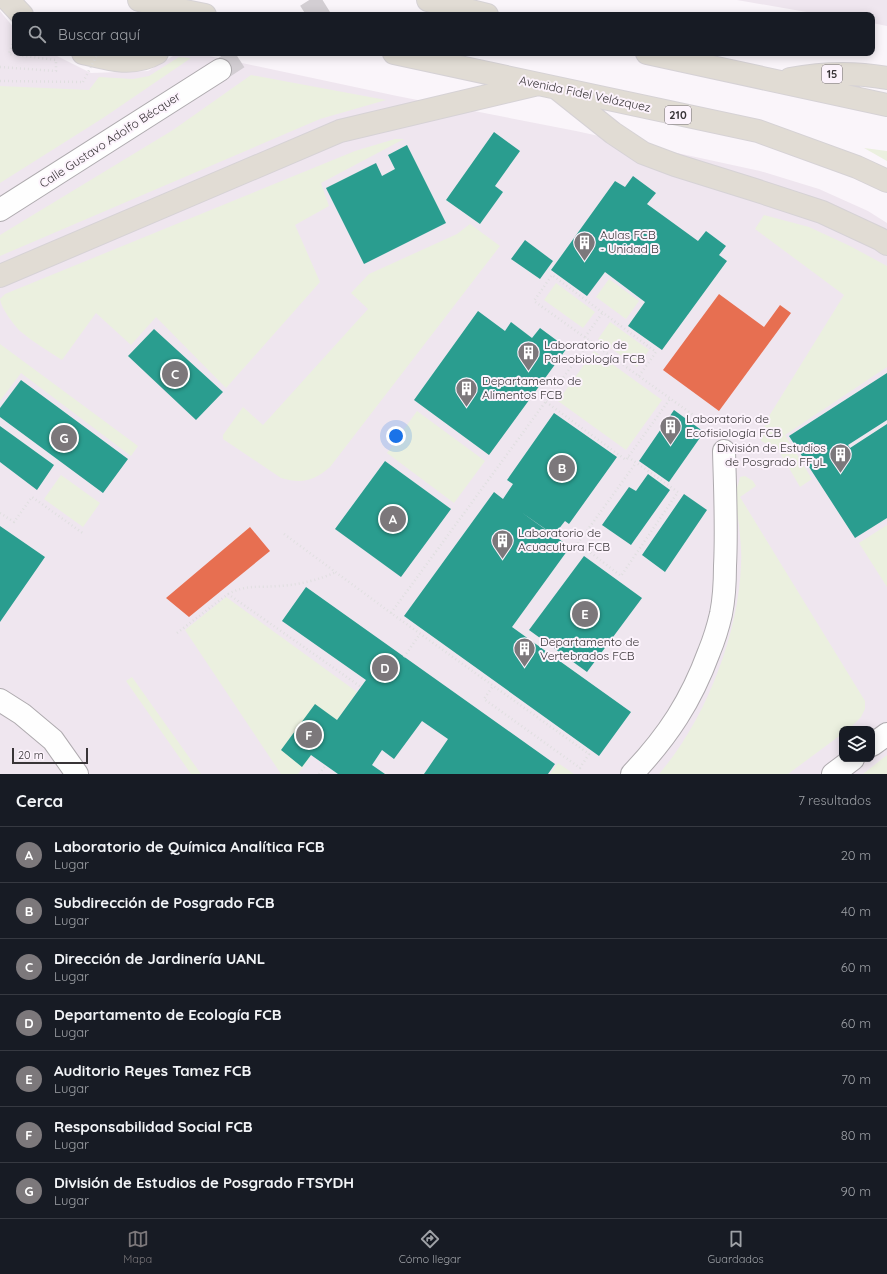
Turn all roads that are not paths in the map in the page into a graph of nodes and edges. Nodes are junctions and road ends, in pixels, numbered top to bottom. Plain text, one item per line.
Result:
1 (8, 0) edge
2 (139, 0) edge
3 (428, 0) edge
4 (19, 12) edge
5 (190, 12) edge
6 (475, 12) edge
7 (94, 56) edge
8 (150, 56) edge
9 (408, 56) edge
10 (661, 56) edge
11 (220, 70) tunnel mouth
12 (887, 78) edge
13 (777, 81) junction
14 (546, 85) junction
15 (887, 105) edge
16 (887, 181) edge
17 (0, 210) edge
18 (887, 244) edge
19 (0, 276) edge
20 (724, 451) dead end
21 (0, 700) edge
22 (887, 734) edge
23 (875, 743) edge
24 (849, 762) edge
25 (77, 774) edge
26 (632, 774) edge
27 (833, 774) edge

1 - 4 highway
2 - 5 highway
3 - 6 highway
7 - 8 highway
9 - 14 highway, Avenida Fidel Velázquez / 210
10 - 13 highway, 15
11 - 17 street, Calle Gustavo Adolfo Bécquer
12 - 13 highway, 15
13 - 15 highway
14 - 16 highway, Avenida Fidel Velázquez / 210
14 - 18 highway
14 - 19 highway
20 - 26 street
21 - 25 street
22 - 23 street
24 - 27 street

